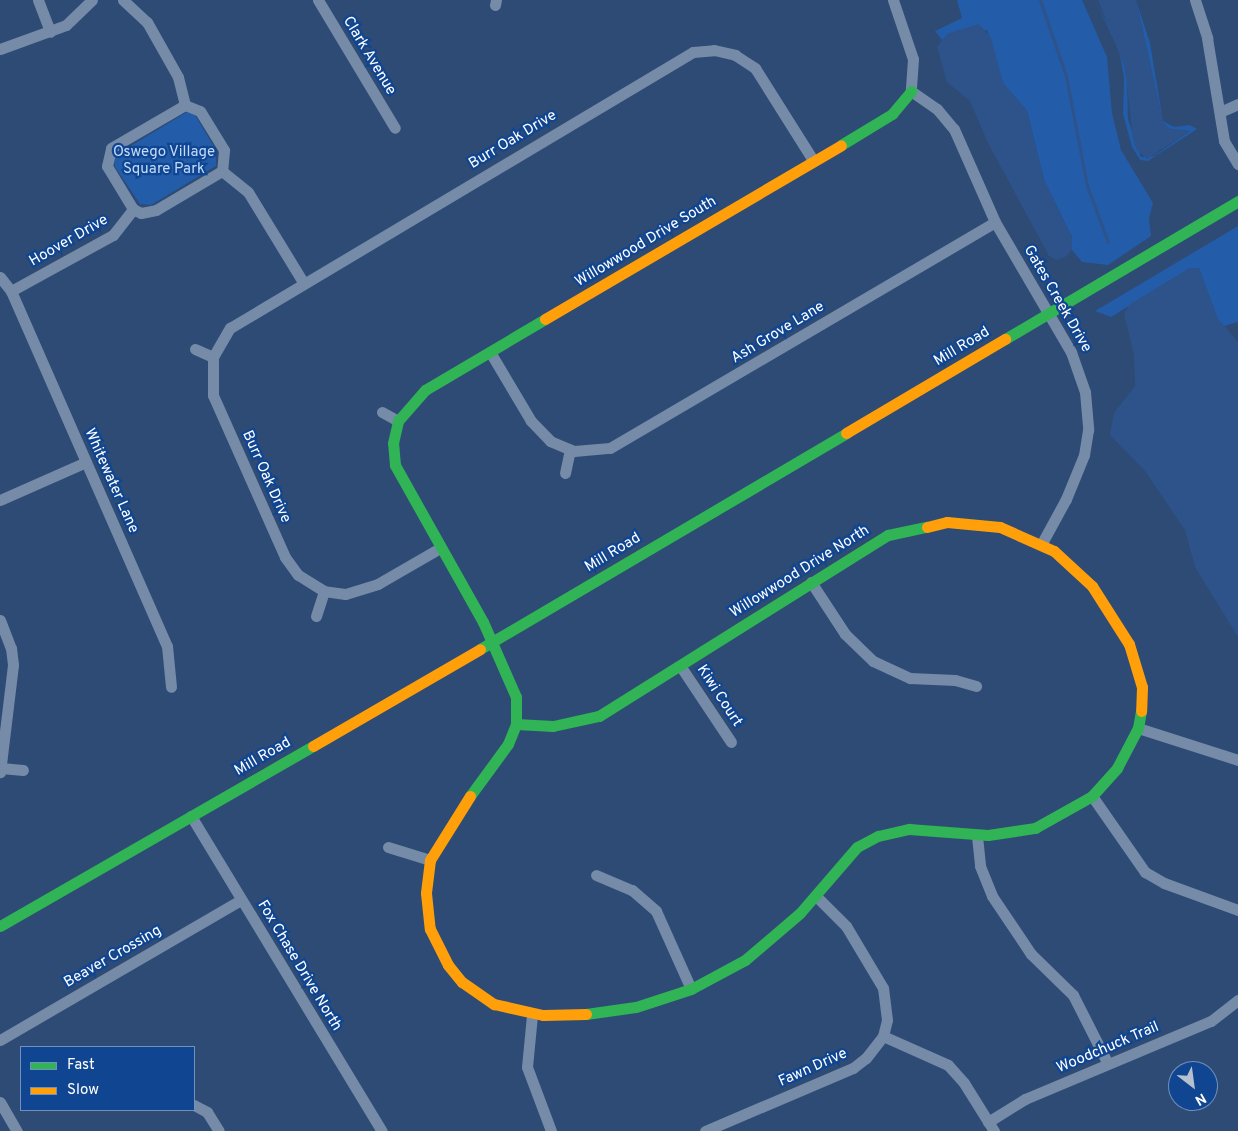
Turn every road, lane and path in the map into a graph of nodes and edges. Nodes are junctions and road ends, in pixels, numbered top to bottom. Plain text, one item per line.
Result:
1 (38, 0) edge
2 (92, 0) edge
3 (123, 0) edge
4 (318, 0) edge
5 (893, 0) edge
6 (1196, 0) edge
7 (50, 32) junction
8 (0, 49) edge
9 (911, 91) junction
10 (1238, 104) edge
11 (185, 105) junction
12 (1220, 112) junction
13 (395, 128) dead end
14 (813, 160) junction
15 (1238, 164) edge
16 (222, 171) junction
17 (1238, 201) edge
18 (133, 209) junction
19 (995, 222) junction
20 (0, 276) edge
21 (303, 282) junction
22 (11, 291) junction
23 (1048, 314) junction
24 (195, 350) dead end
25 (490, 352) junction
26 (213, 357) junction
27 (382, 412) dead end
28 (398, 421) junction
29 (570, 450) junction
30 (86, 462) junction
31 (565, 474) dead end
32 (0, 500) edge
33 (1042, 543) junction
34 (440, 548) junction
35 (811, 582) junction
36 (324, 591) junction
37 (316, 616) dead end
38 (0, 620) edge
39 (492, 642) junction
40 (682, 666) junction
41 (976, 686) dead end
42 (171, 687) dead end
43 (516, 724) junction
44 (1138, 728) junction
45 (731, 742) dead end
46 (1238, 760) edge
47 (1, 770) edge
48 (23, 770) dead end
49 (1092, 796) junction
50 (191, 816) junction
51 (977, 836) junction
52 (388, 847) dead end
53 (430, 860) junction
54 (596, 875) dead end
55 (816, 896) junction
56 (242, 900) junction
57 (1238, 910) edge
58 (0, 926) edge
59 (690, 989) junction
60 (1238, 1000) edge
61 (532, 1015) junction
62 (883, 1036) junction
63 (0, 1040) edge
64 (1108, 1064) junction
65 (0, 1102) edge
66 (195, 1106) edge
67 (991, 1126) edge
68 (17, 1131) edge
69 (219, 1131) edge
70 (382, 1131) edge
71 (551, 1131) edge
72 (705, 1131) edge

1 - 7 street
2 - 7 street
3 - 11 street
4 - 13 street, Clark Avenue
5 - 9 street
6 - 12 street
7 - 8 street
9 - 14 street, Willowwood Drive South
9 - 19 street, Gates Creek Drive
10 - 12 street
11 - 16 street
11 - 18 street
12 - 15 street
14 - 21 street, Burr Oak Drive
14 - 25 street, Willowwood Drive South
16 - 18 street
16 - 21 street
17 - 23 street, Mill Road
18 - 22 street, Hoover Drive
19 - 23 street, Gates Creek Drive
19 - 29 street, Ash Grove Lane
20 - 22 street, Whitewater Lane
21 - 26 street, Burr Oak Drive
22 - 30 street, Whitewater Lane
23 - 33 street, Gates Creek Drive
23 - 39 street, Mill Road
24 - 26 street
25 - 28 street, Willowwood Drive South
25 - 29 street
26 - 36 street, Burr Oak Drive
27 - 28 street
28 - 34 street, Willowwood Drive South
29 - 31 street
30 - 32 street
30 - 42 street, Whitewater Lane
33 - 35 street, Willowwood Drive North
33 - 44 street, Willowwood Drive North
34 - 36 street, Burr Oak Drive
34 - 39 street, Willowwood Drive South
35 - 40 street, Willowwood Drive North
35 - 41 street
36 - 37 street
38 - 47 street
39 - 43 street, Willowwood Drive North
39 - 50 street, Mill Road
40 - 43 street, Willowwood Drive North
40 - 45 street, Kiwi Court
43 - 53 street, Willowwood Drive North
44 - 46 street
44 - 49 street, Willowwood Drive North
47 - 48 street
49 - 51 street, Willowwood Drive North
49 - 57 street
50 - 56 street, Fox Chase Drive North
50 - 58 street, Mill Road
51 - 55 street, Willowwood Drive North
51 - 64 street
52 - 53 street
53 - 61 street, Willowwood Drive North
54 - 59 street
55 - 59 street, Willowwood Drive North
55 - 62 street
56 - 63 street, Beaver Crossing
56 - 70 street, Fox Chase Drive North
59 - 61 street, Willowwood Drive North
60 - 64 street, Woodchuck Trail
61 - 71 street
62 - 67 street
62 - 72 street, Fawn Drive
64 - 67 street, Woodchuck Trail
65 - 68 street
66 - 69 street

